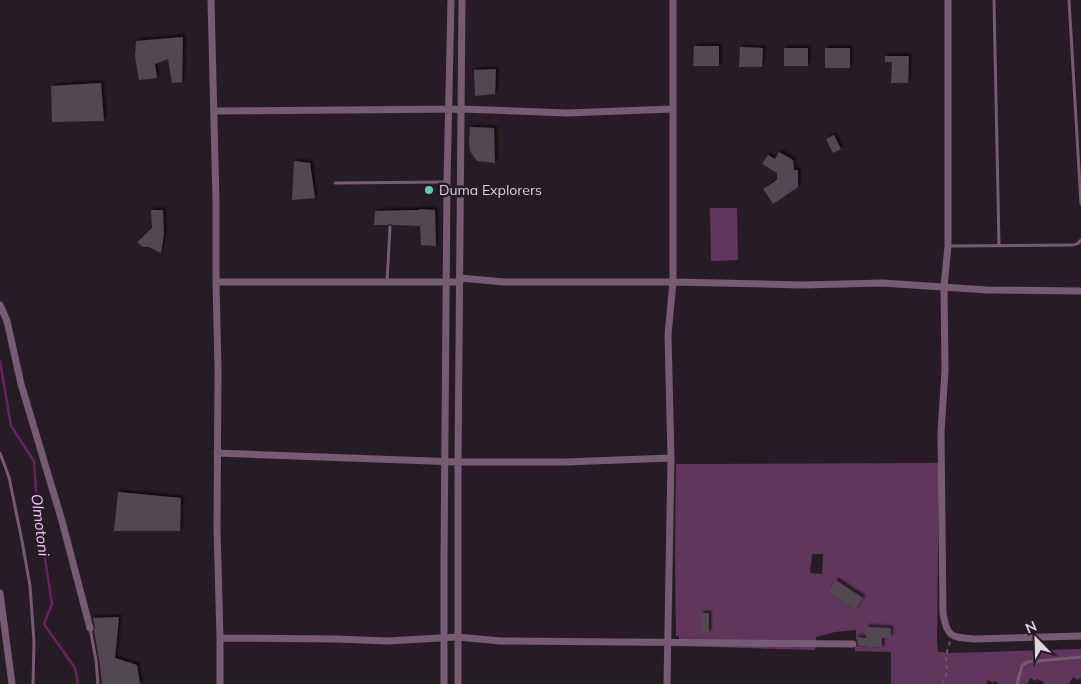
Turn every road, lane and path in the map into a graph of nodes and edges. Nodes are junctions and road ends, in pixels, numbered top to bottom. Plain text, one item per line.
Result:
1 (211, 0) edge
2 (451, 0) edge
3 (462, 0) edge
4 (673, 0) edge
5 (948, 0) edge
6 (994, 0) edge
7 (1069, 0) edge
8 (449, 109) junction
9 (461, 109) junction
10 (673, 109) junction
11 (214, 111) junction
12 (447, 182) junction
13 (336, 183) dead end
14 (1081, 204) edge
15 (390, 227) dead end
16 (1081, 240) edge
17 (999, 245) junction
18 (948, 246) junction
19 (460, 280) junction
20 (216, 282) junction
21 (388, 282) junction
22 (446, 282) junction
23 (673, 282) junction
24 (944, 287) junction
25 (1081, 291) edge
26 (0, 305) edge
27 (0, 453) edge
28 (217, 453) junction
29 (671, 458) junction
30 (445, 461) junction
31 (458, 462) junction
32 (0, 593) edge
33 (90, 628) joint
34 (952, 636) junction
35 (1081, 636) edge
36 (444, 637) junction
37 (457, 637) junction
38 (220, 638) junction
39 (667, 642) junction
40 (853, 644) dead end
41 (1081, 657) edge
42 (12, 684) edge
43 (33, 684) edge
44 (98, 684) edge
45 (220, 684) edge
46 (444, 684) edge
47 (458, 684) edge
48 (667, 684) edge
49 (942, 684) edge
50 (1017, 684) edge

1 - 11 street
2 - 8 street
3 - 9 street
4 - 10 street
5 - 18 street
6 - 17 lane
7 - 14 lane
8 - 9 street
8 - 11 street
8 - 12 street
9 - 10 street
9 - 19 street
10 - 23 street
11 - 20 street
12 - 13 lane
12 - 22 street
15 - 21 lane
16 - 17 lane
17 - 18 lane
18 - 24 street
19 - 22 street
19 - 23 street
19 - 31 street
20 - 21 street
20 - 28 street
21 - 22 street
22 - 30 street
23 - 24 street
23 - 29 street
24 - 25 street
24 - 34 street
26 - 33 street
27 - 43 lane
28 - 30 street
28 - 38 street
29 - 31 street
29 - 39 street
30 - 31 street
30 - 36 street
31 - 37 street
32 - 42 street
33 - 44 lane
34 - 35 street
34 - 49 path
36 - 37 street
36 - 38 street
36 - 46 street
37 - 39 street
37 - 47 street
38 - 45 street
39 - 40 street
39 - 48 street
41 - 50 lane

